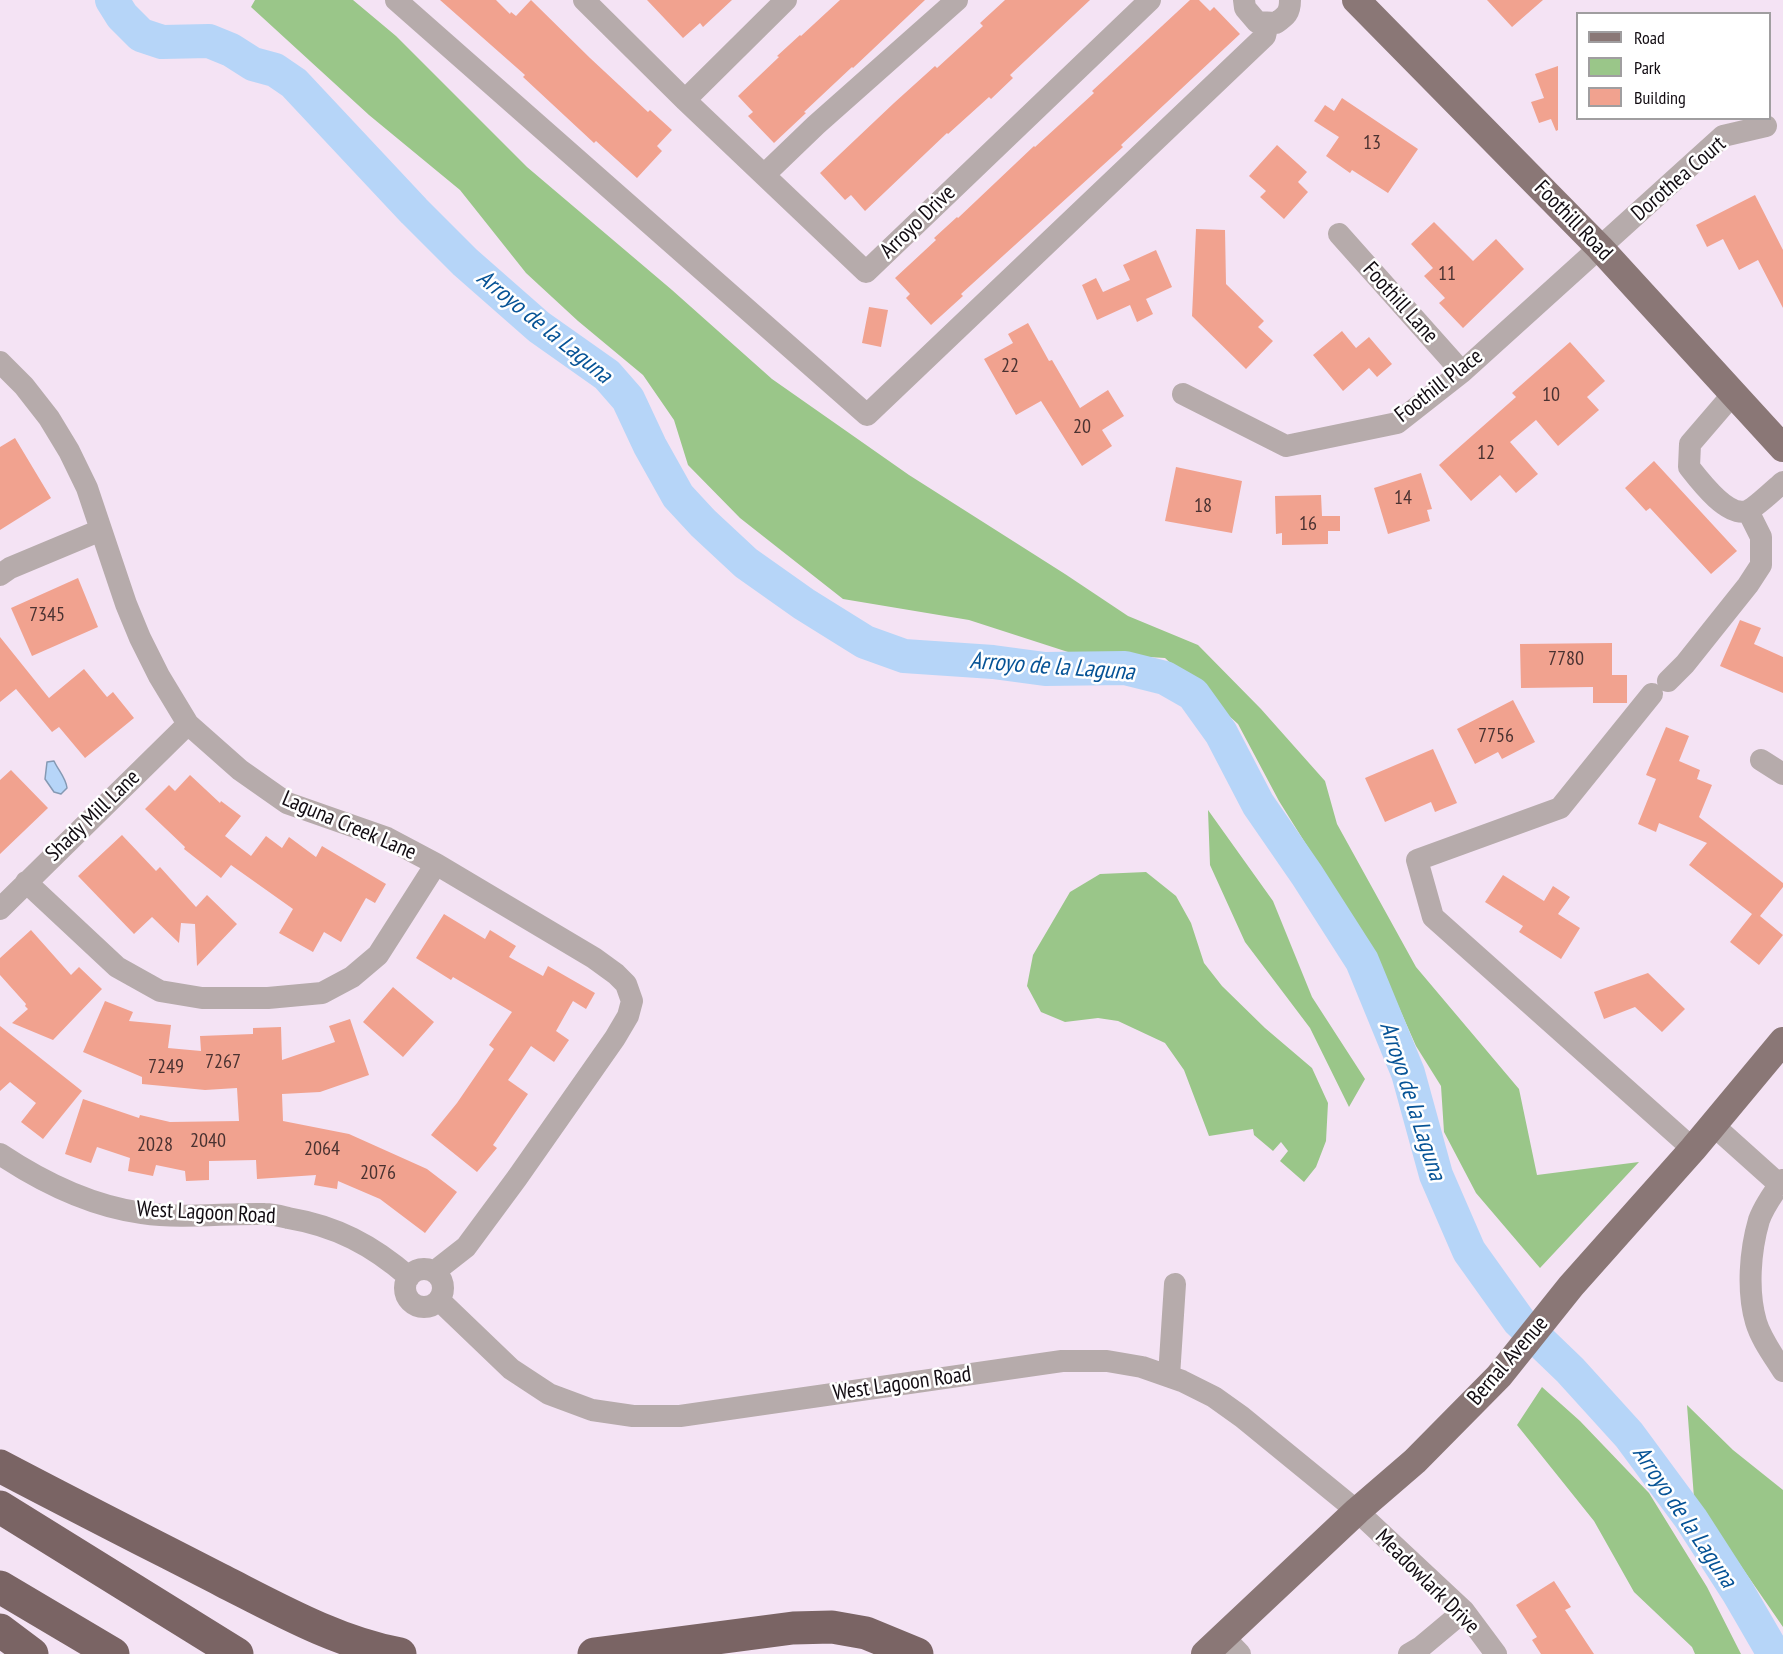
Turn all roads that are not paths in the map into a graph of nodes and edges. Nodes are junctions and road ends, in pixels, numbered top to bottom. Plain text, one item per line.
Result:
1 (396, 0) edge
2 (584, 0) edge
3 (957, 0) edge
4 (1150, 0) edge
5 (1244, 0) edge
6 (1290, 0) edge
7 (1356, 0) edge
8 (774, 4) edge
9 (1268, 23) junction
10 (685, 100) junction
11 (1766, 126) dead end
12 (764, 175) junction
13 (1339, 234) dead end
14 (1600, 248) junction
15 (0, 362) edge
16 (1462, 372) junction
17 (1183, 394) dead end
18 (1733, 394) junction
19 (1783, 448) edge
20 (1783, 482) edge
21 (1748, 511) junction
22 (101, 530) junction
23 (0, 575) edge
24 (188, 724) junction
25 (1761, 760) dead end
26 (1783, 774) edge
27 (436, 864) junction
28 (26, 882) junction
29 (0, 909) edge
30 (1783, 1041) edge
31 (1713, 1125) junction
32 (1693, 1149) junction
33 (0, 1154) edge
34 (1781, 1183) edge
35 (434, 1272) junction
36 (409, 1277) junction
37 (1175, 1284) dead end
38 (439, 1300) junction
39 (1783, 1371) edge
40 (1169, 1376) junction
41 (0, 1466) edge
42 (0, 1507) edge
43 (1357, 1511) junction
44 (0, 1587) edge
45 (1464, 1611) junction
46 (0, 1630) edge
47 (1223, 1648) edge
48 (32, 1654) edge
49 (113, 1654) edge
50 (237, 1654) edge
51 (400, 1654) edge
52 (594, 1654) edge
53 (917, 1654) edge
54 (1409, 1654) edge
55 (1496, 1654) edge

1 - 9 street
2 - 10 street, Arroyo Drive
3 - 12 street
4 - 12 street, Arroyo Drive
5 - 9 street
6 - 9 street
7 - 14 main road, Foothill Road
8 - 10 street
10 - 12 street, Arroyo Drive
11 - 14 street, Dorothea Court
13 - 16 street, Foothill Lane
14 - 16 street, Foothill Place
14 - 18 main road, Foothill Road
15 - 22 street, Laguna Creek Lane
16 - 17 street, Foothill Place
18 - 19 main road, Foothill Road
18 - 21 street
20 - 21 street
21 - 32 street
22 - 23 street
22 - 24 street, Laguna Creek Lane
24 - 27 street, Laguna Creek Lane
24 - 28 street, Shady Mill Lane
25 - 26 street
27 - 28 street
27 - 35 street, Laguna Creek Lane
28 - 29 street, Shady Mill Lane
30 - 31 main road, Bernal Avenue
31 - 32 main road, Bernal Avenue
31 - 34 street
32 - 43 main road, Bernal Avenue
33 - 36 street, West Lagoon Road
34 - 39 street
35 - 36 street
35 - 38 street
36 - 38 street
37 - 40 street
38 - 40 street, West Lagoon Road
40 - 43 street, West Lagoon Road
41 - 51 highway
42 - 50 highway
43 - 45 street, Meadowlark Drive
43 - 47 main road, Bernal Avenue
44 - 49 highway
45 - 54 street
45 - 55 street, Meadowlark Drive
46 - 48 highway
52 - 53 highway

